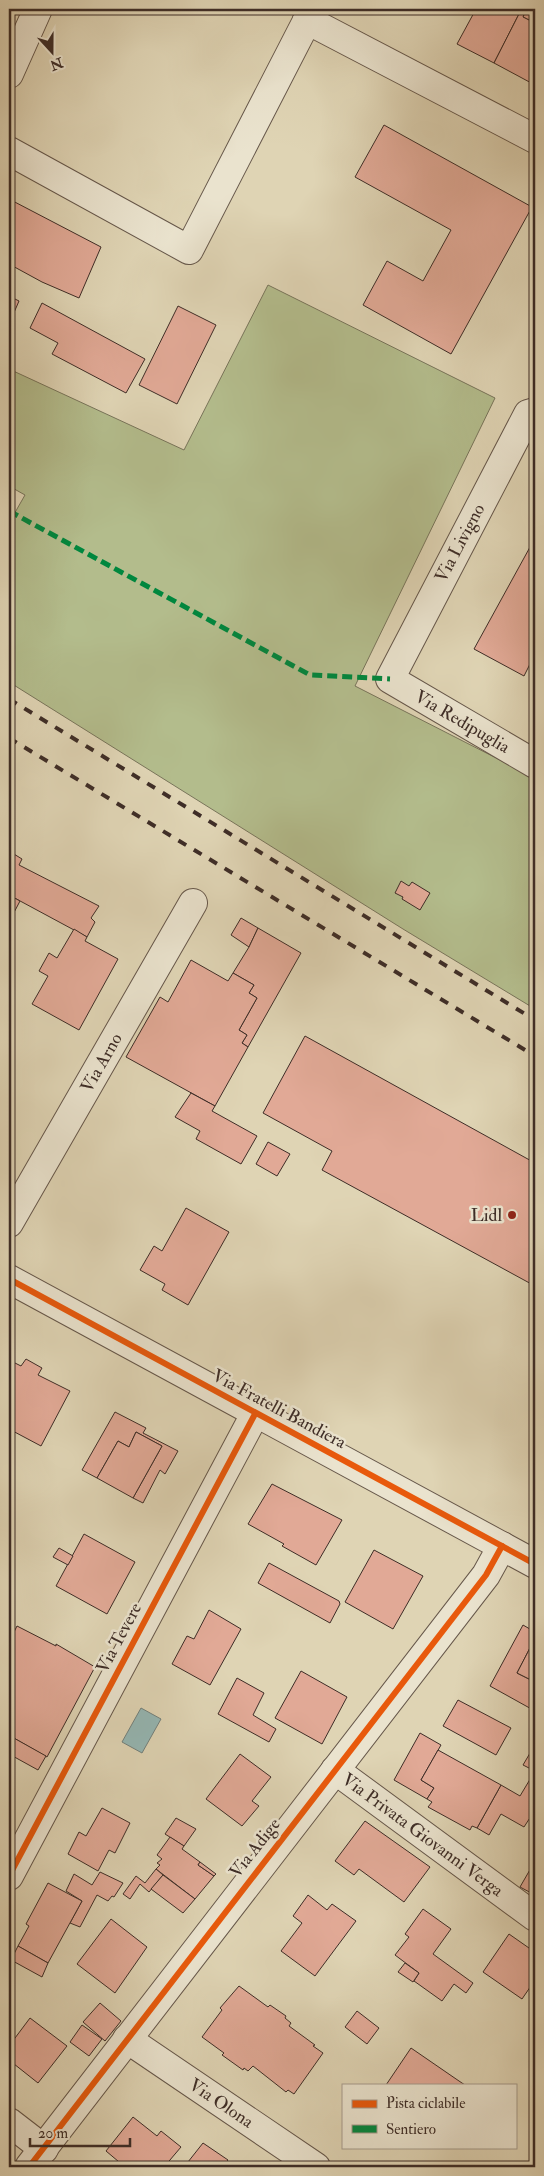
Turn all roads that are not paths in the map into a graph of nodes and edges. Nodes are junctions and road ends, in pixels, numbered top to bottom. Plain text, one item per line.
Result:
1 (38, 9) edge
2 (310, 14) edge
3 (9, 74) edge
4 (535, 139) edge
5 (9, 151) edge
6 (535, 412) edge
7 (390, 679) joint
8 (535, 764) edge
9 (194, 903) dead end
10 (9, 1223) edge
11 (9, 1279) edge
12 (255, 1414) junction
13 (502, 1546) junction
14 (535, 1564) edge
15 (335, 1770) junction
16 (9, 1876) edge
17 (535, 1917) edge
18 (127, 2038) junction
19 (9, 2122) edge
20 (36, 2158) edge
21 (316, 2167) edge

1 - 3 street
2 - 4 street
2 - 5 street
6 - 7 street, Via Livigno
7 - 8 street, Via Redipuglia
9 - 10 street, Via Arno
11 - 12 street, Via Fratelli Bandiera
12 - 13 street, Via Fratelli Bandiera
12 - 16 street, Via Tevere
13 - 14 street, Via Fratelli Bandiera
13 - 15 street, Via Adige
15 - 17 street, Via Privata Giovanni Verga
15 - 18 street, Via Adige
18 - 20 street, Via Adige
18 - 21 street, Via Olona
19 - 20 street

